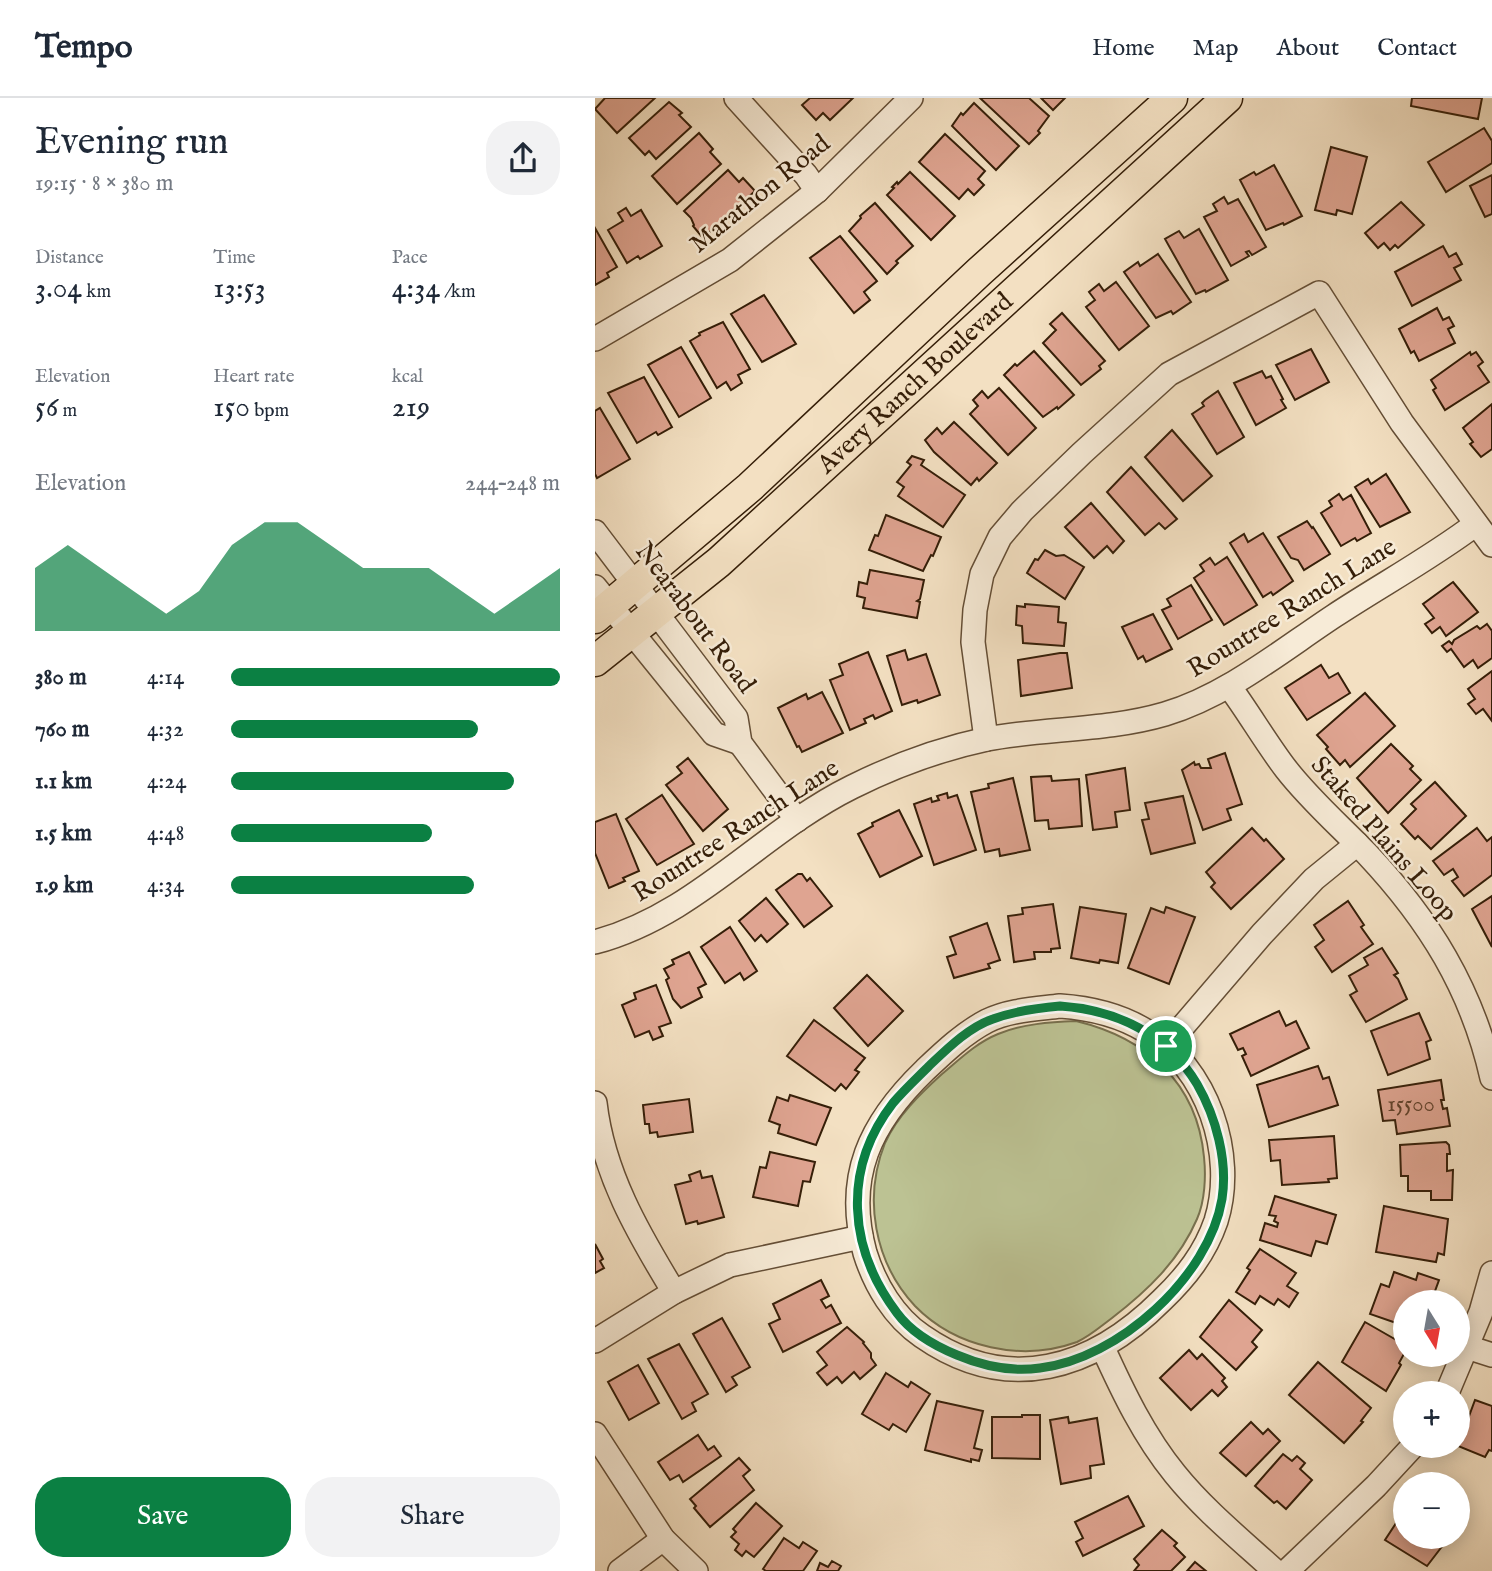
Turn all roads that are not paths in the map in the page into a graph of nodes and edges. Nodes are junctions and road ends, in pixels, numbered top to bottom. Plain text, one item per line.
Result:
1 (736, 98) edge
2 (911, 98) edge
3 (1172, 98) edge
4 (1227, 98) edge
5 (817, 191) junction
6 (595, 339) edge
7 (1476, 524) junction
8 (595, 532) edge
9 (1492, 545) edge
10 (636, 586) junction
11 (600, 604) edge
12 (657, 613) junction
13 (632, 632) junction
14 (595, 661) edge
15 (1229, 686) junction
16 (986, 740) junction
17 (740, 743) junction
18 (797, 820) junction
19 (1357, 844) junction
20 (595, 942) edge
21 (1166, 1046) junction
22 (1492, 1078) edge
23 (595, 1103) edge
24 (861, 1237) junction
25 (1492, 1273) edge
26 (674, 1292) junction
27 (1470, 1338) edge
28 (595, 1341) edge
29 (1103, 1348) junction
30 (1470, 1348) edge
31 (1492, 1355) edge
32 (595, 1434) edge
33 (1402, 1458) edge
34 (663, 1539) junction
35 (620, 1571) edge
36 (696, 1571) edge
37 (1275, 1571) edge
38 (1287, 1571) edge

1 - 5 street
2 - 5 street, Marathon Road
3 - 10 main road, Avery Ranch Boulevard
4 - 12 main road, Avery Ranch Boulevard
5 - 6 street, Marathon Road
7 - 9 street
7 - 15 street, Rountree Ranch Lane
7 - 16 street
8 - 10 street, Nearabout Road
10 - 11 main road, Avery Ranch Boulevard
10 - 12 street, Nearabout Road
11 - 13 street, Nearabout Road
12 - 13 main road, Avery Ranch Boulevard
12 - 17 street, Nearabout Road
13 - 14 main road, Avery Ranch Boulevard
13 - 17 street, Nearabout Road
15 - 16 street, Rountree Ranch Lane
15 - 19 street, Staked Plains Loop
16 - 18 street, Rountree Ranch Lane
17 - 18 street, Nearabout Road
18 - 20 street, Rountree Ranch Lane
19 - 21 street
19 - 22 street, Staked Plains Loop
21 - 24 street
21 - 29 street
23 - 26 street
24 - 26 street
24 - 29 street
25 - 27 street
26 - 28 street
29 - 37 street
30 - 31 street
32 - 34 street
33 - 38 street
34 - 35 street
34 - 36 street

